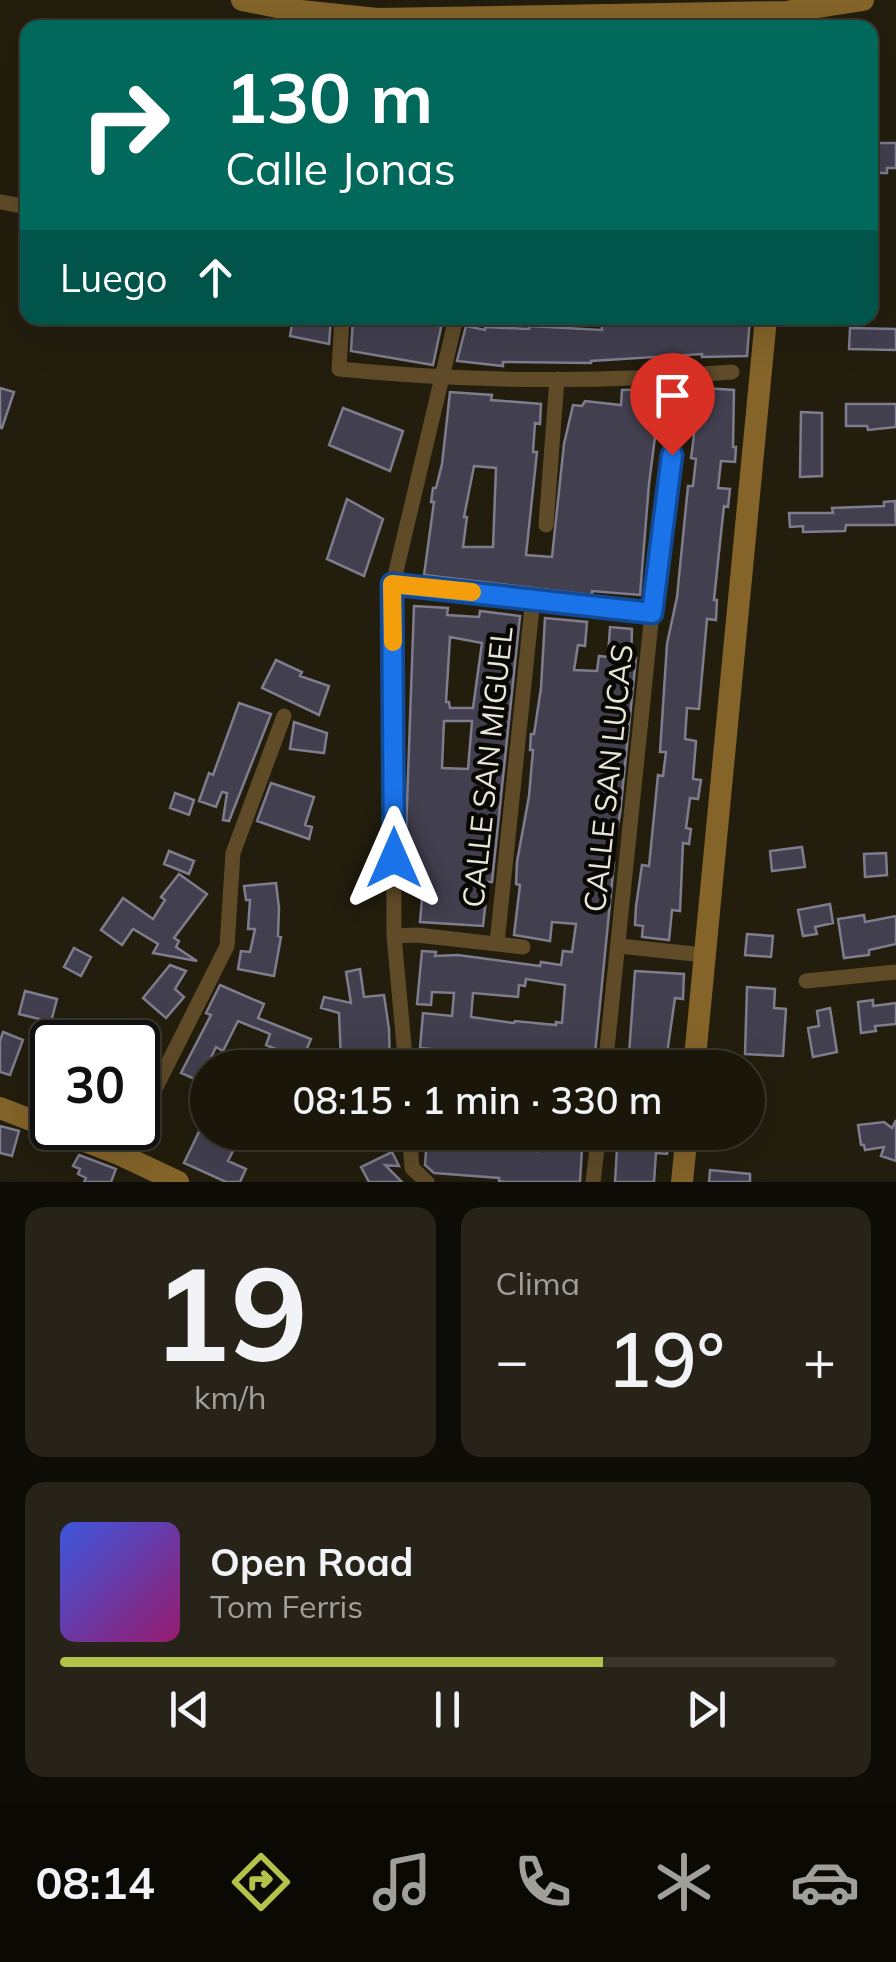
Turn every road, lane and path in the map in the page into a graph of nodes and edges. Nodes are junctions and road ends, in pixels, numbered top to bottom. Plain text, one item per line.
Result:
1 (242, 0) edge
2 (863, 0) edge
3 (785, 13) edge
4 (342, 325) edge
5 (454, 325) edge
6 (765, 325) edge
7 (732, 372) dead end
8 (682, 376) junction
9 (442, 379) junction
10 (557, 379) junction
11 (546, 525) dead end
12 (392, 584) junction
13 (533, 598) junction
14 (652, 613) junction
15 (284, 716) dead end
16 (394, 936) junction
17 (497, 943) junction
18 (619, 946) junction
19 (523, 947) dead end
20 (704, 955) junction
21 (896, 972) edge
22 (806, 981) dead end
23 (405, 1050) edge
24 (608, 1050) edge
25 (696, 1050) edge
26 (160, 1078) edge
27 (0, 1108) edge
28 (124, 1150) edge
29 (410, 1150) edge
30 (596, 1150) edge
31 (685, 1150) edge
32 (121, 1155) junction
33 (178, 1182) edge
34 (427, 1182) edge
35 (593, 1182) edge
36 (682, 1182) edge

1 - 3 street
2 - 3 street
4 - 9 street
5 - 9 street
6 - 20 street
7 - 8 street
8 - 10 street
8 - 14 street, CALLE SAN LUCAS
9 - 10 street
9 - 12 street
10 - 11 street
12 - 13 street
12 - 16 street
13 - 14 street
13 - 17 street, CALLE SAN MIGUEL
14 - 18 street, CALLE SAN LUCAS
15 - 26 street
16 - 17 street
16 - 23 street
17 - 19 street
18 - 20 street
18 - 24 street, CALLE SAN LUCAS
20 - 25 street
21 - 22 street
27 - 32 street
28 - 32 street
29 - 34 street
30 - 35 street
31 - 36 street
32 - 33 street

